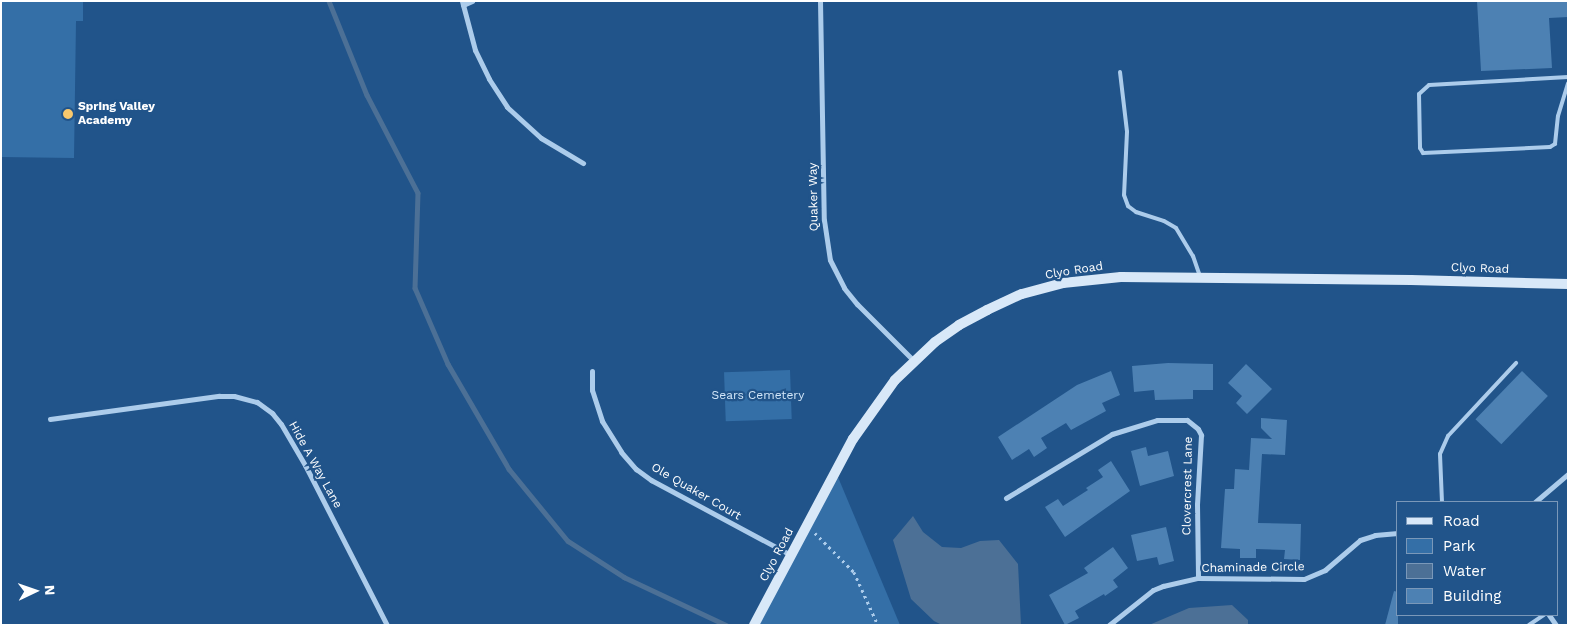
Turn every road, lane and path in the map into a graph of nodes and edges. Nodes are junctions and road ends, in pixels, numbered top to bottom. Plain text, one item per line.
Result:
1 (472, 1) edge
2 (820, 1) edge
3 (462, 3) edge
4 (1120, 72) dead end
5 (1568, 77) edge
6 (1568, 84) edge
7 (583, 163) dead end
8 (1201, 278) junction
9 (1568, 284) edge
10 (914, 361) junction
11 (1516, 364) dead end
12 (592, 371) dead end
13 (50, 419) dead end
14 (1568, 474) edge
15 (1006, 498) dead end
16 (1442, 501) edge
17 (1535, 501) edge
18 (806, 526) junction
19 (1396, 533) edge
20 (791, 555) junction
21 (1198, 578) junction
22 (1543, 616) edge
23 (387, 625) edge
24 (754, 625) edge
25 (878, 625) edge
26 (1109, 625) edge
27 (1530, 625) edge

1 - 3 street
2 - 10 street, Quaker Way
3 - 7 street
4 - 8 lane
5 - 6 lane
8 - 9 street, Clyo Road
8 - 10 street, Clyo Road
10 - 18 street, Clyo Road
11 - 16 lane
12 - 20 street, Ole Quaker Court
13 - 23 street, Hide A Way Lane
14 - 17 street
15 - 21 street, Clovercrest Lane
18 - 20 street, Clyo Road
18 - 25 path
19 - 21 street, Chaminade Circle
20 - 24 street, Clyo Road
21 - 26 street, Chaminade Circle
22 - 27 lane

